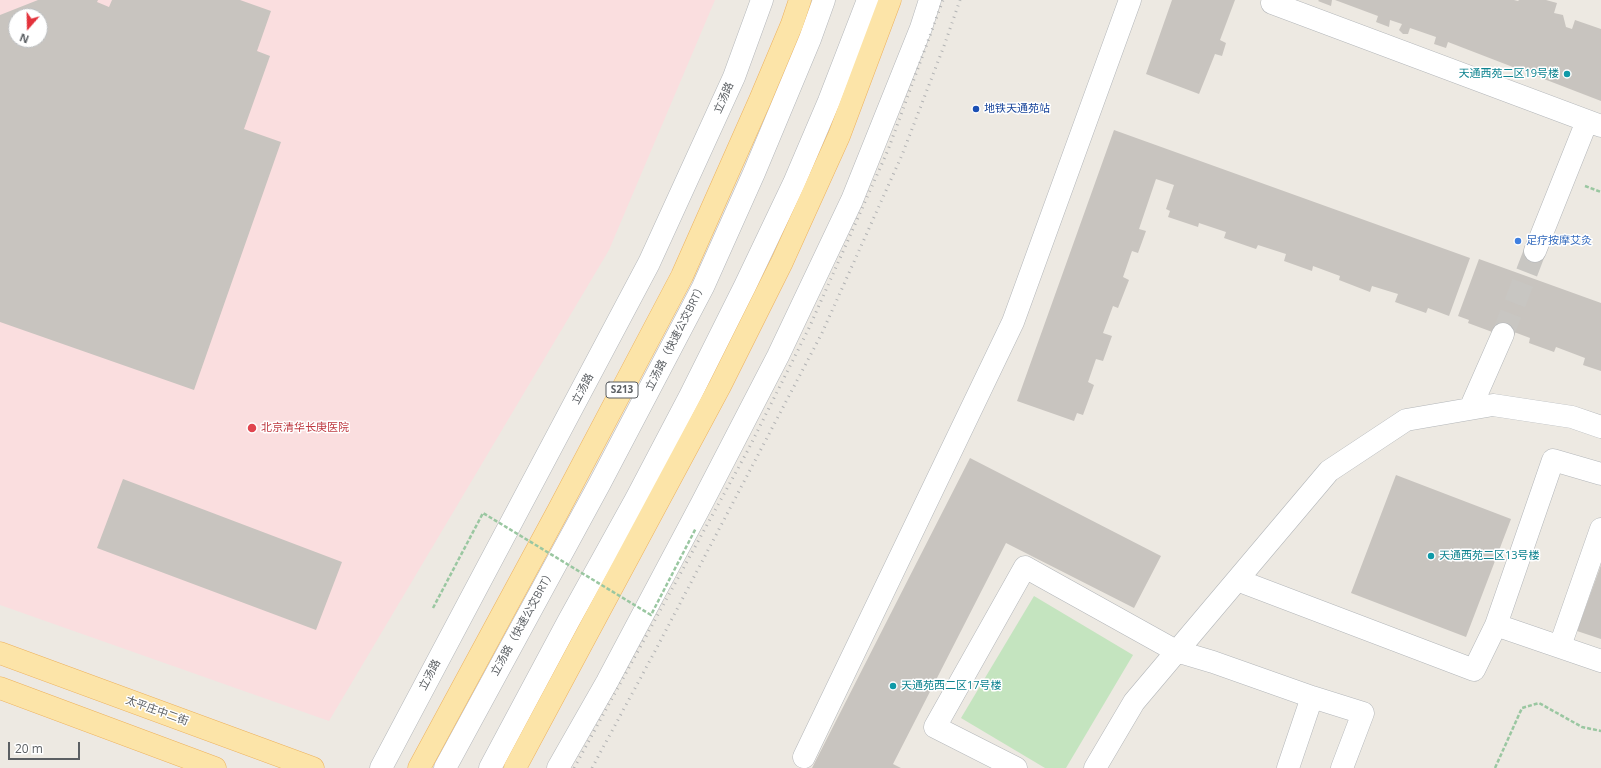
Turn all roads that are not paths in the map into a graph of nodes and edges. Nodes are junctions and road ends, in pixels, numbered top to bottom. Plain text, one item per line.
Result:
1 (762, 0) edge
2 (800, 0) edge
3 (824, 0) edge
4 (868, 0) edge
5 (890, 0) edge
6 (930, 0) edge
7 (1130, 0) edge
8 (1272, 3) dead end
9 (1594, 124) edge
10 (1535, 251) tunnel mouth
11 (1503, 334) tunnel mouth
12 (1470, 409) junction
13 (1601, 427) edge
14 (1601, 474) edge
15 (1601, 529) edge
16 (1237, 580) junction
17 (1496, 625) junction
18 (1560, 646) junction
19 (1176, 651) junction
20 (0, 653) edge
21 (1601, 661) edge
22 (0, 688) edge
23 (1312, 697) junction
24 (804, 757) dead end
25 (215, 768) edge
26 (313, 768) edge
27 (381, 768) edge
28 (419, 768) edge
29 (445, 768) edge
30 (490, 768) edge
31 (515, 768) edge
32 (558, 768) edge
33 (1016, 768) edge
34 (1094, 768) edge
35 (1288, 768) edge
36 (1342, 768) edge

1 - 27 street, 立汤路
2 - 28 main road, S213
3 - 29 street, 立汤路（快速公交BRT）
4 - 30 street
5 - 31 main road
6 - 32 street
7 - 24 street
8 - 9 street
9 - 10 street
11 - 12 street
12 - 13 street
12 - 16 street
14 - 17 street
15 - 18 street
16 - 17 street
16 - 19 street
17 - 18 street
18 - 21 street
19 - 23 street
19 - 33 street
19 - 34 street
20 - 26 main road, 太平庄中二街
22 - 25 main road
23 - 35 street
23 - 36 street

